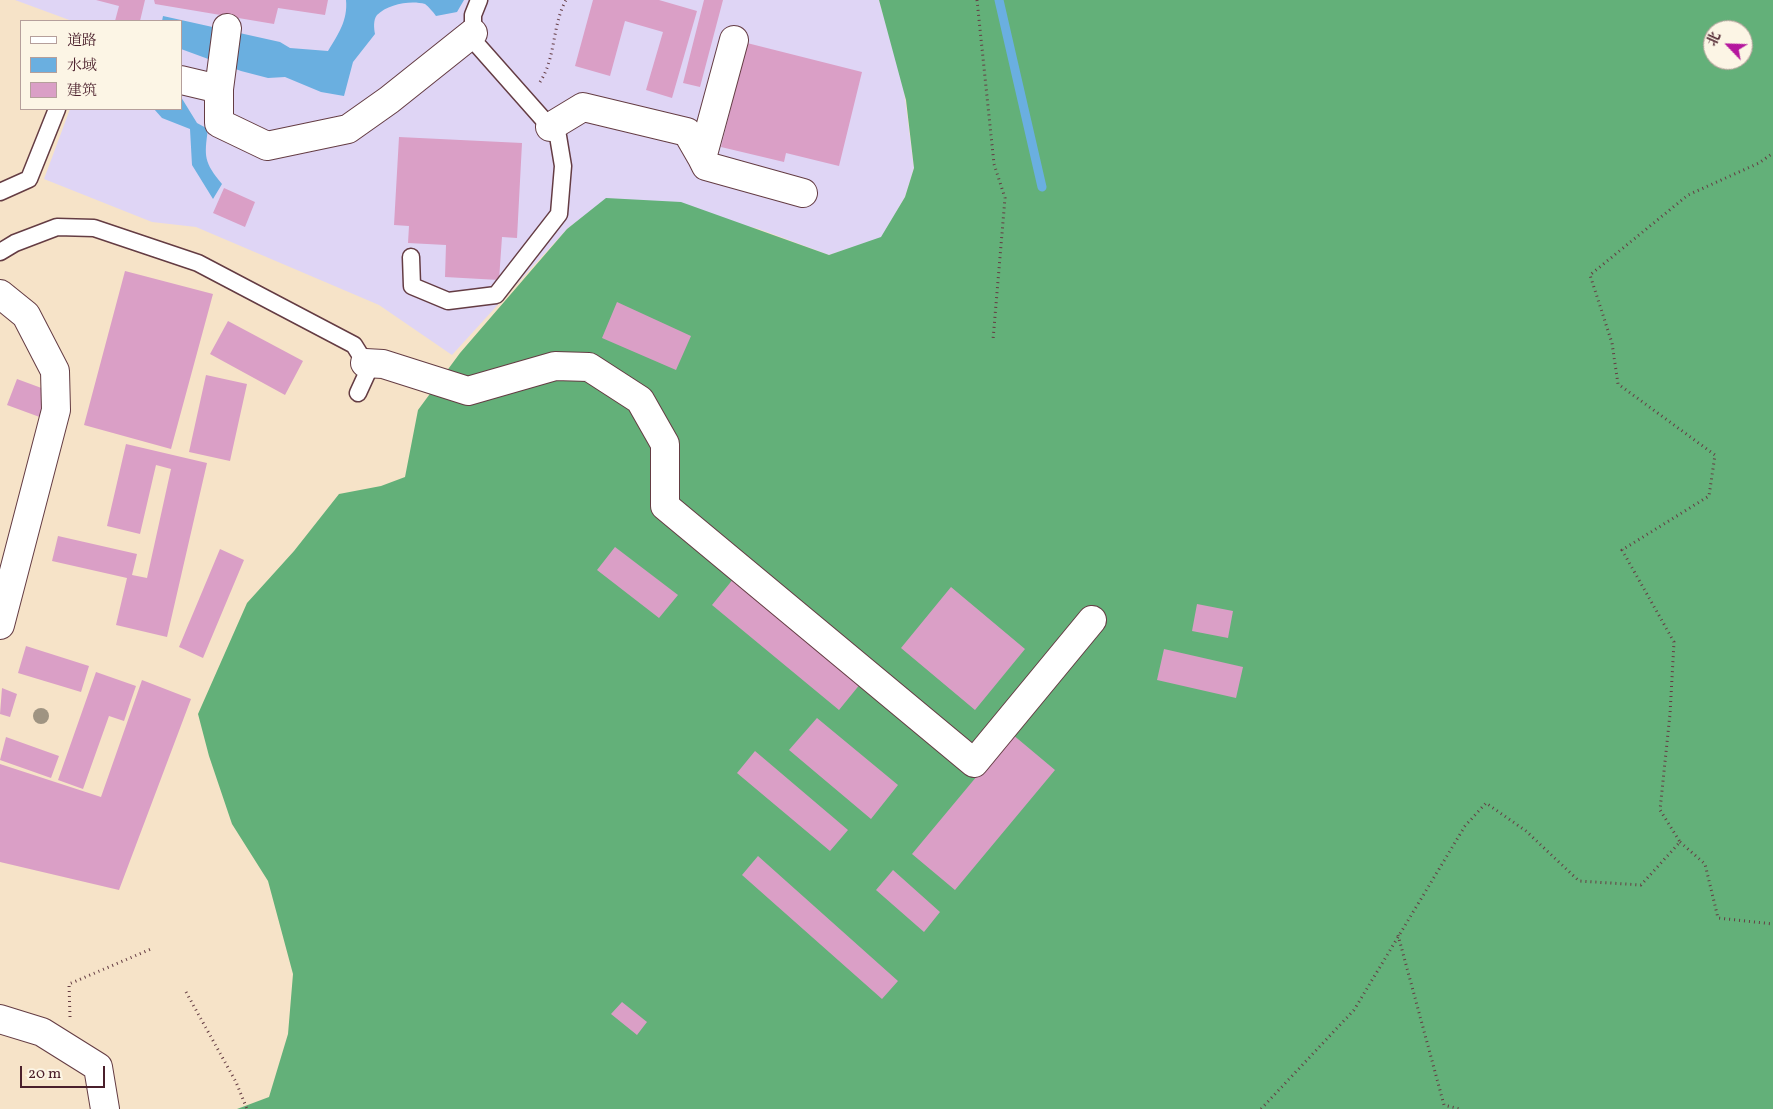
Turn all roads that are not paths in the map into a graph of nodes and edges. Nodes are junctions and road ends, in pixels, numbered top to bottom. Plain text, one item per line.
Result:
1 (479, 0) edge
2 (227, 28) dead end
3 (474, 33) junction
4 (734, 40) dead end
5 (182, 80) edge
6 (219, 89) junction
7 (57, 110) edge
8 (550, 127) junction
9 (702, 158) junction
10 (0, 192) edge
11 (803, 193) dead end
12 (0, 252) edge
13 (411, 257) dead end
14 (0, 294) edge
15 (365, 363) junction
16 (358, 393) dead end
17 (1092, 620) dead end
18 (0, 625) edge
19 (0, 1019) edge
20 (105, 1109) edge

1 - 3 lane
2 - 6 street
3 - 6 street
3 - 8 lane
4 - 9 street
5 - 6 street
7 - 10 lane
8 - 9 street
8 - 13 lane
9 - 11 street
12 - 15 lane
14 - 18 street
15 - 16 lane
15 - 17 street
19 - 20 street

